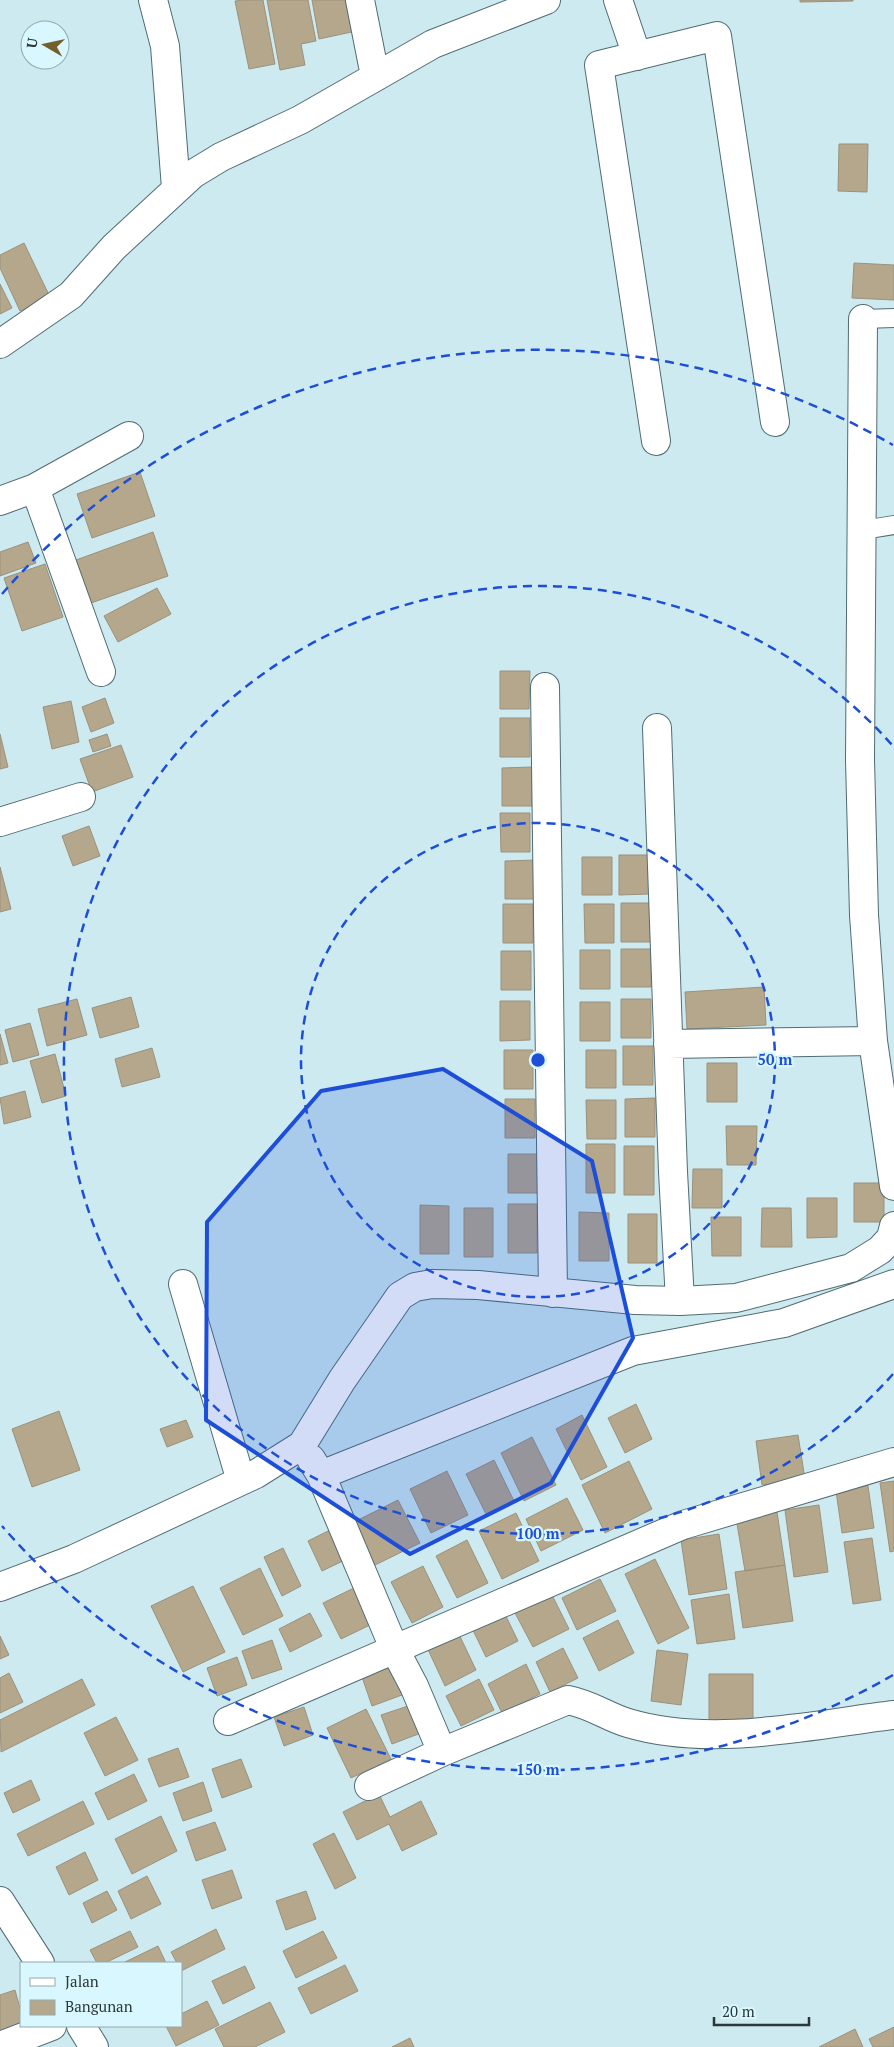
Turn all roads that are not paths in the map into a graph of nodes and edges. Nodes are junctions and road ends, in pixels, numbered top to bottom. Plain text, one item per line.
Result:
1 (153, 0) edge
2 (360, 0) edge
3 (546, 0) edge
4 (618, 0) edge
5 (637, 56) junction
6 (375, 76) junction
7 (176, 188) junction
8 (863, 318) joint
9 (894, 318) edge
10 (0, 344) edge
11 (775, 422) dead end
12 (130, 436) dead end
13 (656, 441) dead end
14 (35, 488) junction
15 (0, 502) edge
16 (894, 526) edge
17 (863, 530) junction
18 (100, 672) dead end
19 (545, 687) dead end
20 (657, 728) dead end
21 (81, 797) dead end
22 (0, 822) edge
23 (874, 1042) junction
24 (668, 1044) junction
25 (894, 1186) edge
26 (894, 1226) edge
27 (183, 1284) dead end
28 (894, 1284) edge
29 (553, 1294) junction
30 (680, 1301) junction
31 (302, 1446) junction
32 (894, 1462) edge
33 (321, 1475) junction
34 (241, 1481) junction
35 (0, 1587) edge
36 (394, 1648) junction
37 (894, 1715) edge
38 (228, 1721) dead end
39 (442, 1752) junction
40 (370, 1786) dead end
41 (0, 1901) edge
42 (39, 1962) edge
43 (49, 2027) edge
44 (82, 2027) edge
45 (0, 2046) edge
46 (94, 2047) edge

1 - 7 street
2 - 6 street
3 - 6 street
4 - 5 street
5 - 11 street
5 - 13 street
6 - 7 street
7 - 10 street
8 - 9 lane
8 - 17 street
12 - 14 street
14 - 15 street
14 - 18 street
16 - 17 lane
17 - 23 street
19 - 29 street
20 - 24 street
21 - 22 street
23 - 24 street
23 - 25 street
24 - 30 street
26 - 30 street
27 - 34 street
28 - 33 street
29 - 30 street
29 - 31 street
31 - 33 street
31 - 34 street
32 - 36 street
33 - 36 street
34 - 35 street
36 - 38 street
36 - 39 street
37 - 39 street
39 - 40 street
41 - 42 street
43 - 45 street
44 - 46 street

